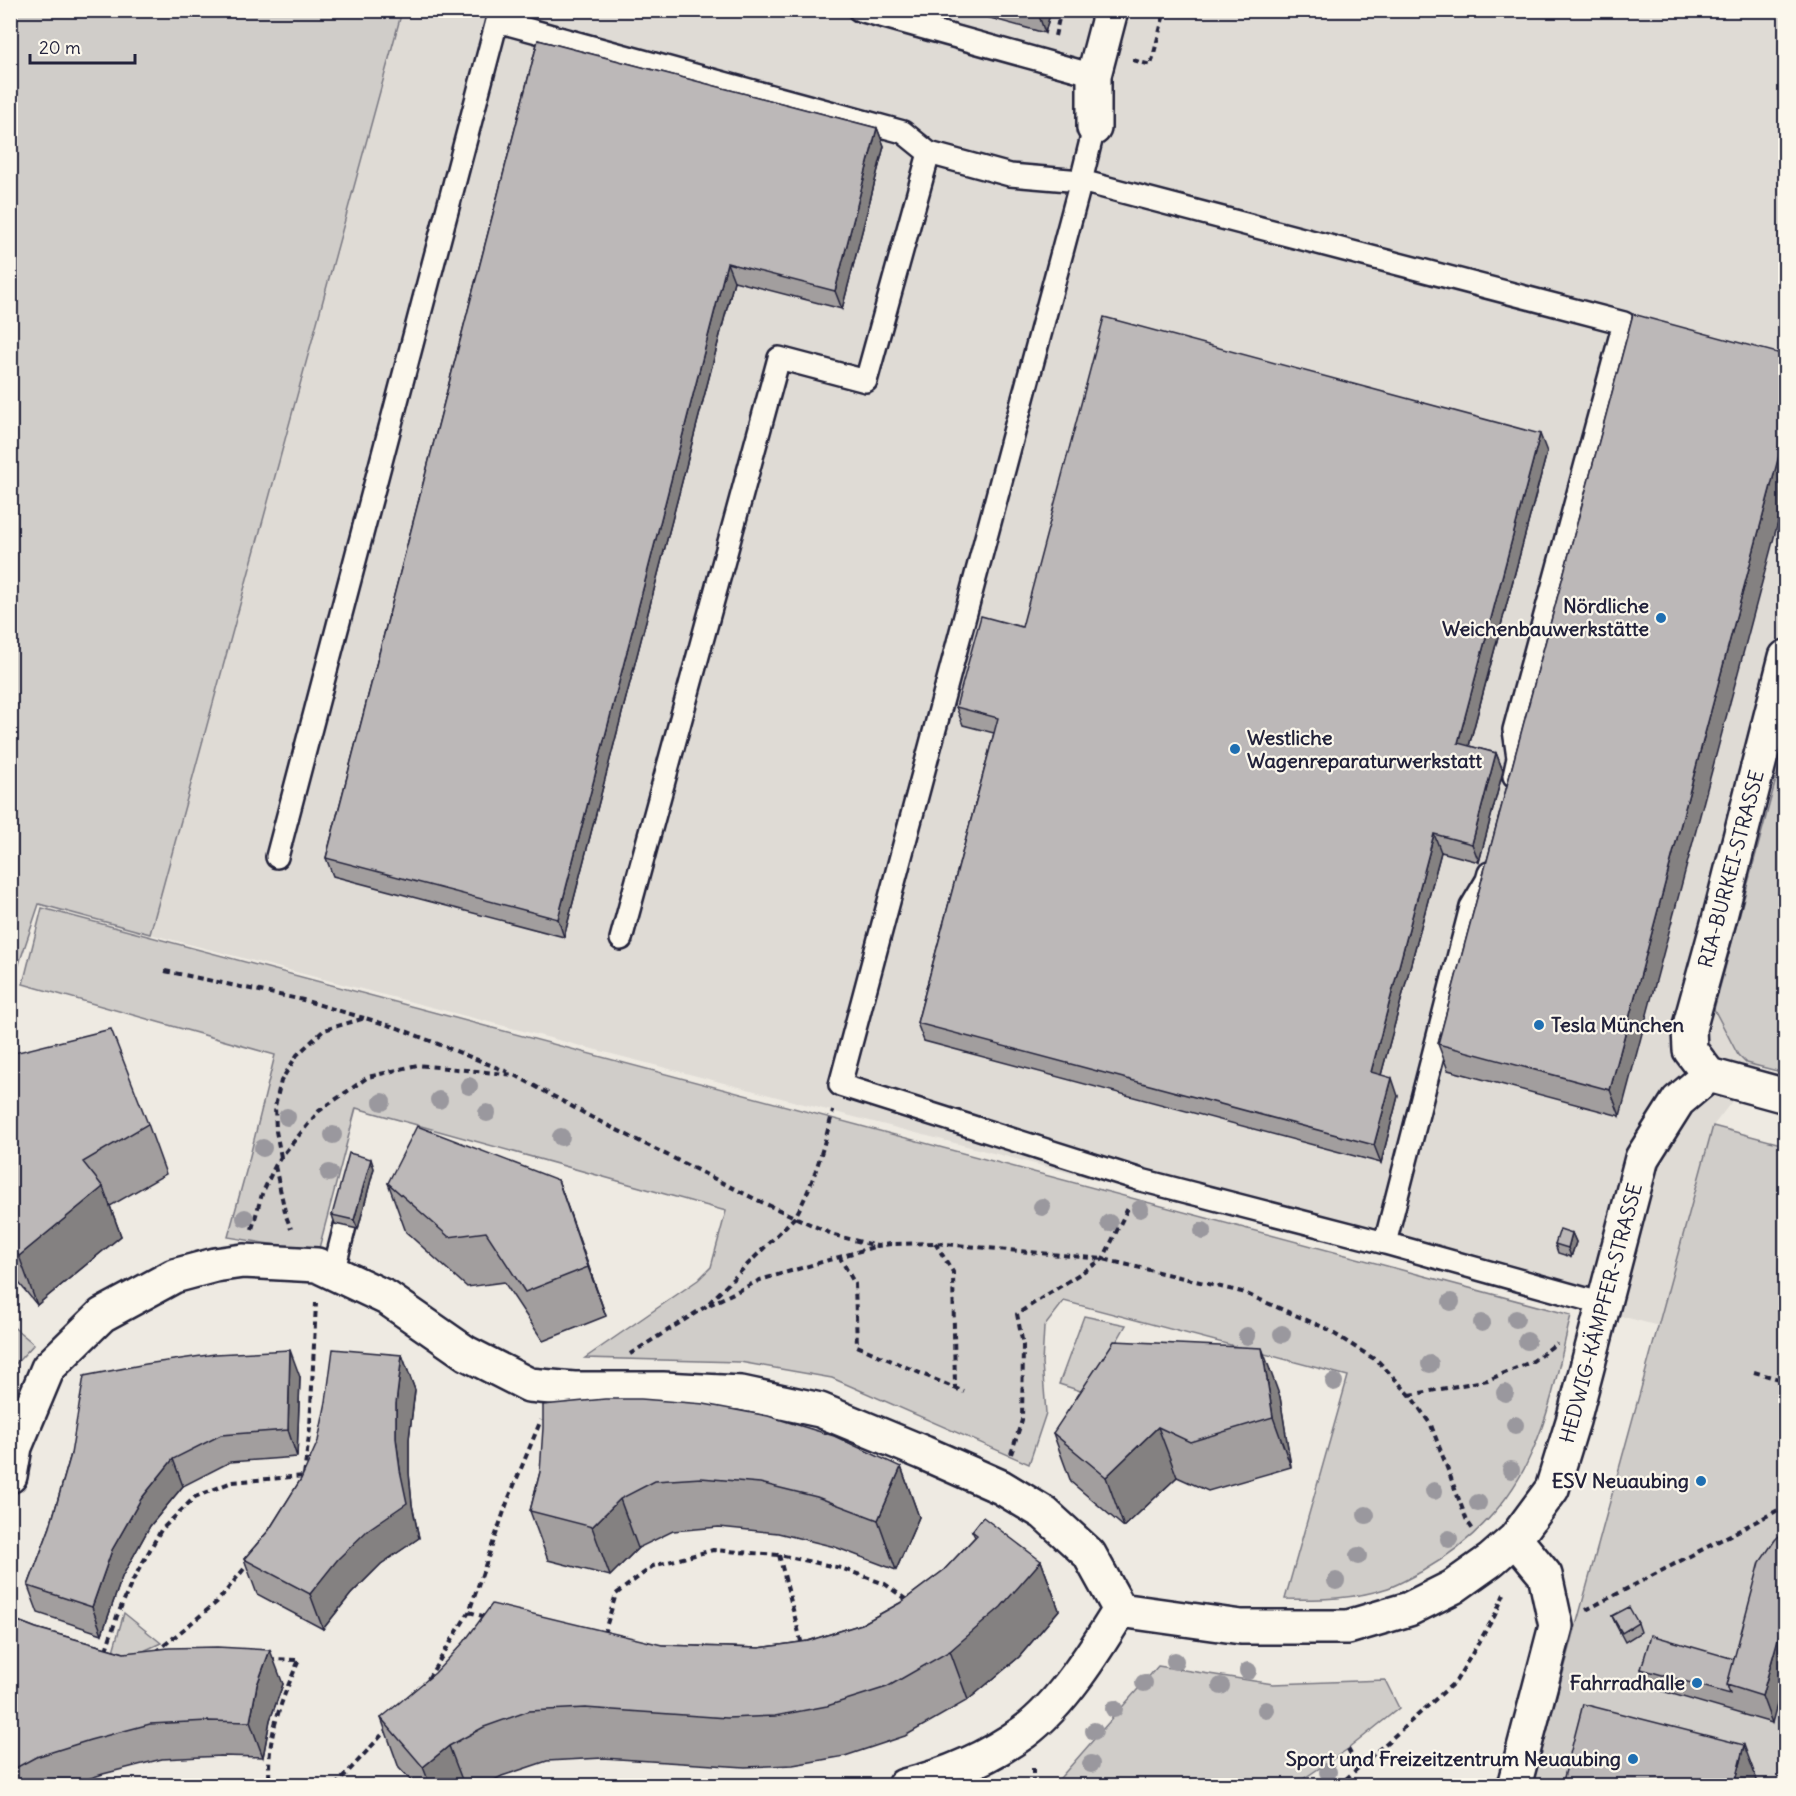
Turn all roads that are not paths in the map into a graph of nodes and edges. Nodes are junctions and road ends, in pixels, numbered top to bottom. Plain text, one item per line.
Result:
1 (860, 10) edge
2 (1111, 10) edge
3 (1097, 63) junction
4 (1094, 128) joint
5 (929, 153) junction
6 (1081, 181) junction
7 (1785, 657) edge
8 (1510, 792) edge
9 (278, 857) dead end
10 (1493, 858) edge
11 (621, 939) dead end
12 (1709, 1075) junction
13 (1785, 1096) edge
14 (345, 1226) edge
15 (1385, 1243) junction
16 (318, 1268) junction
17 (1604, 1304) junction
18 (10, 1476) edge
19 (1519, 1544) junction
20 (1120, 1610) junction
21 (904, 1785) edge
22 (1514, 1785) edge

1 - 3 lane
2 - 3 street
3 - 4 street
4 - 6 lane
5 - 6 lane
5 - 9 lane
5 - 11 lane
6 - 8 lane
6 - 15 lane
7 - 12 street, RIA-BURKEI-STRASSE
10 - 15 lane
12 - 13 street
12 - 17 street, HEDWIG-KÄMPFER-STRASSE
14 - 16 lane
15 - 17 lane
16 - 18 street
16 - 20 street
17 - 19 street, HEDWIG-KÄMPFER-STRASSE
19 - 20 street, HEDWIG-KÄMPFER-STRASSE
19 - 22 street
20 - 21 street

